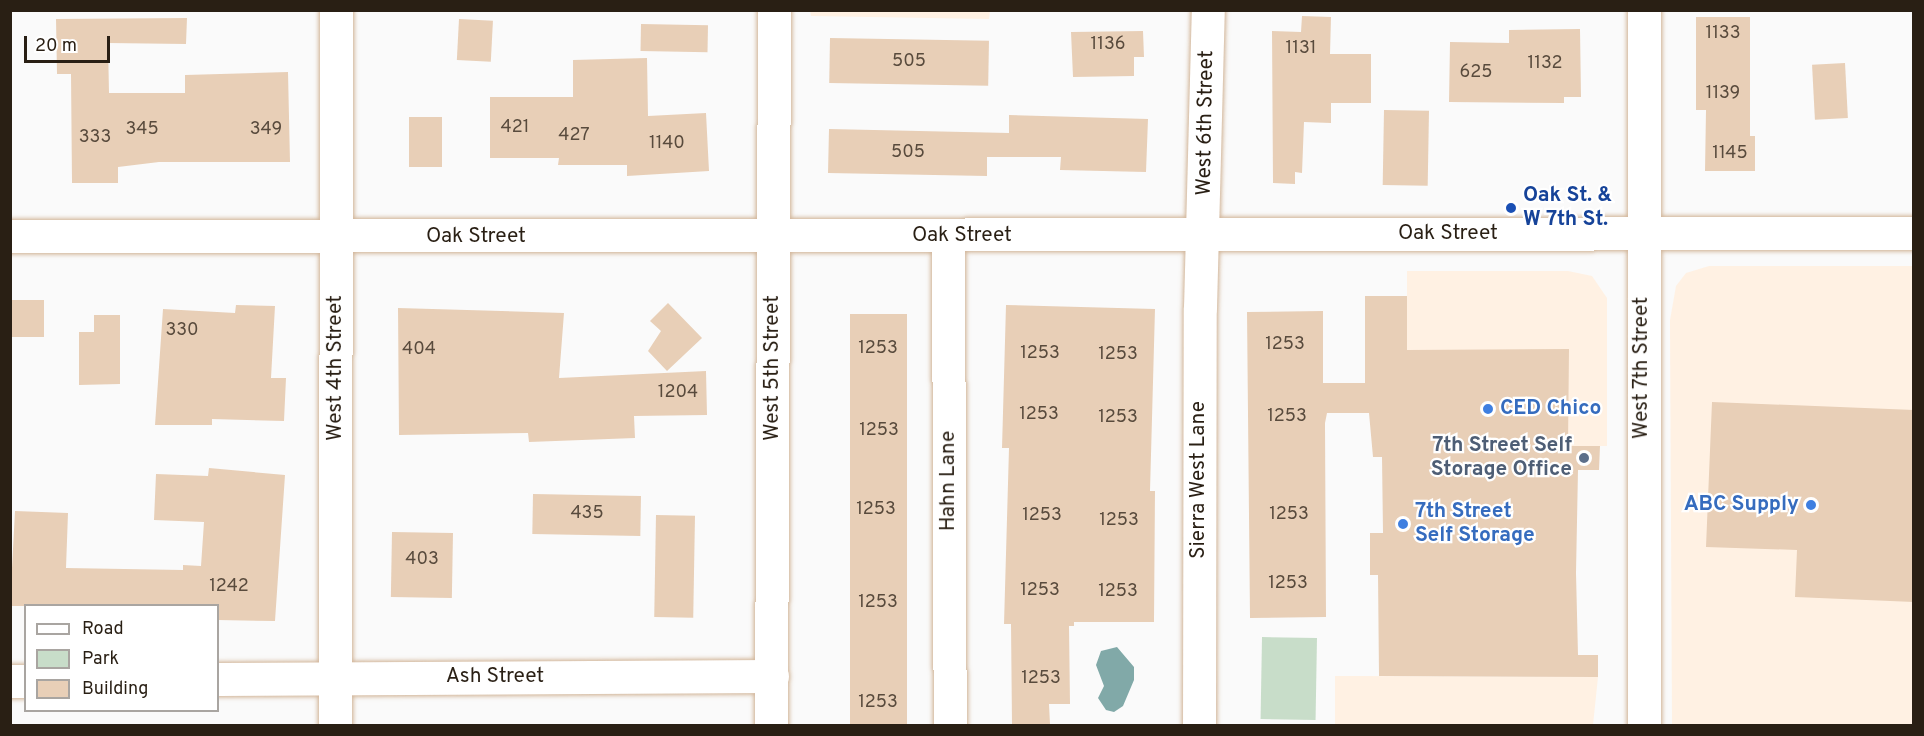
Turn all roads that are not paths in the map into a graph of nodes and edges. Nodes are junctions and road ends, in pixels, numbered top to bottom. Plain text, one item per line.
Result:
1 (336, 10) edge
2 (774, 10) edge
3 (1208, 10) edge
4 (1644, 10) edge
5 (1641, 233) junction
6 (1914, 233) edge
7 (1204, 235) junction
8 (10, 236) edge
9 (948, 236) junction
10 (336, 237) junction
11 (773, 237) junction
12 (772, 676) junction
13 (334, 678) junction
14 (219, 679) edge
15 (335, 726) edge
16 (771, 726) edge
17 (950, 726) edge
18 (1199, 726) edge
19 (1644, 726) edge

1 - 10 street, West 4th Street
2 - 11 street, West 5th Street
3 - 7 street, West 6th Street
4 - 5 street, West 7th Street
5 - 6 street, Oak Street
5 - 7 street, Oak Street
5 - 19 street, West 7th Street
7 - 9 street, Oak Street
7 - 18 street, Sierra West Lane
8 - 10 street, Oak Street
9 - 11 street, Oak Street
9 - 17 street, Hahn Lane
10 - 11 street, Oak Street
10 - 13 street, West 4th Street
11 - 12 street, West 5th Street
12 - 13 street, Ash Street
12 - 16 street, West 5th Street
13 - 14 street, Ash Street
13 - 15 street, West 4th Street

